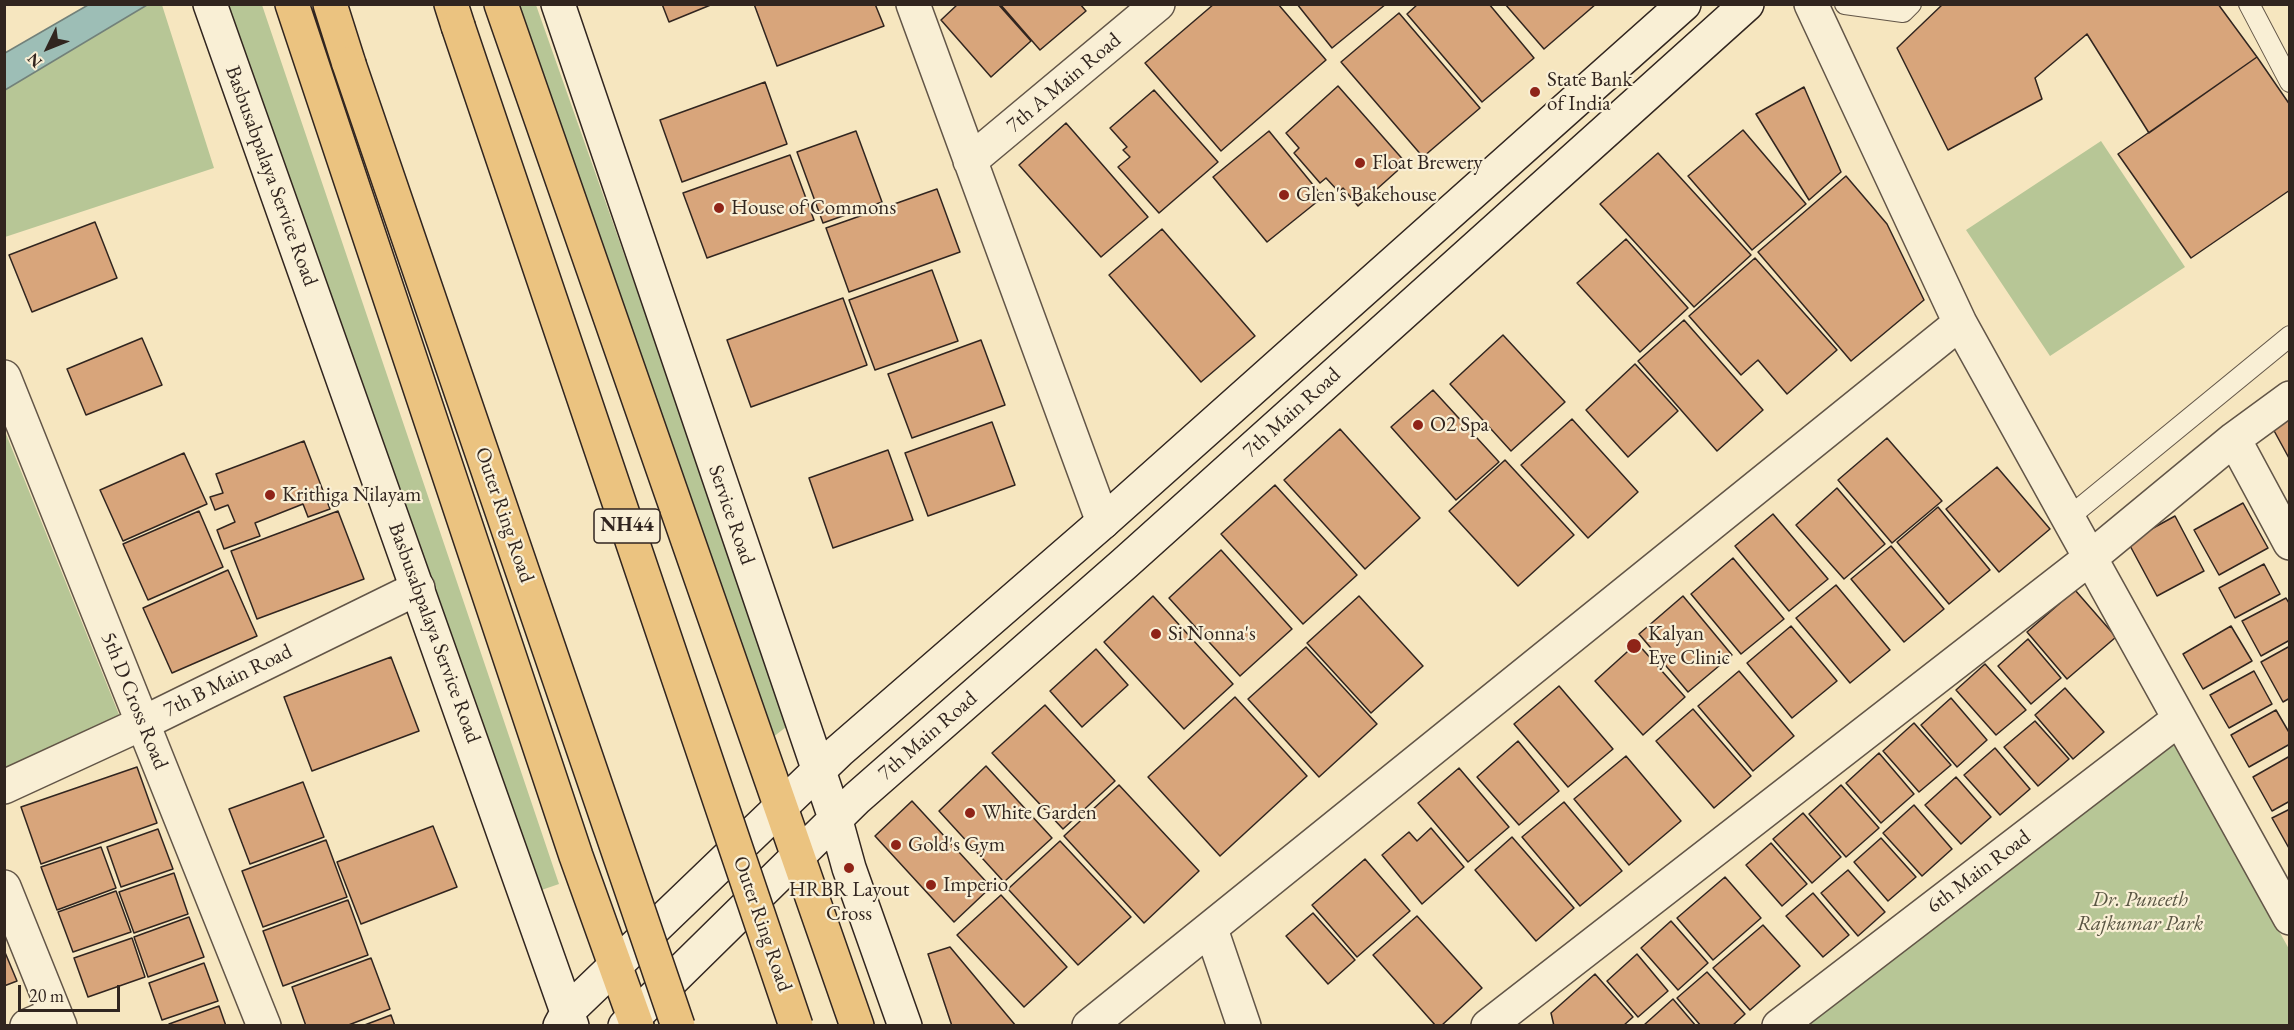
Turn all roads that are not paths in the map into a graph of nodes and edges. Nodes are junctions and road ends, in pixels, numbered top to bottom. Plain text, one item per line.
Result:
1 (210, 4) edge
2 (292, 4) edge
3 (330, 4) edge
4 (501, 4) edge
5 (558, 4) edge
6 (913, 4) edge
7 (1158, 4) edge
8 (1684, 4) edge
9 (1747, 4) edge
10 (1811, 4) edge
11 (1845, 4) edge
12 (1911, 4) edge
13 (2248, 4) edge
14 (454, 15) edge
15 (2289, 81) edge
16 (970, 161) junction
17 (1960, 323) junction
18 (2289, 336) edge
19 (4, 377) edge
20 (2289, 398) edge
21 (2234, 439) junction
22 (2068, 518) junction
23 (1103, 522) junction
24 (2289, 543) edge
25 (2090, 558) junction
26 (418, 588) junction
27 (2180, 719) junction
28 (143, 723) junction
29 (818, 771) junction
30 (4, 787) edge
31 (781, 807) junction
32 (836, 821) junction
33 (799, 857) junction
34 (4, 887) edge
35 (2289, 918) edge
36 (1211, 929) junction
37 (616, 965) junction
38 (566, 1021) edge
39 (1503, 1021) edge
40 (47, 1022) edge
41 (632, 1023) edge
42 (264, 1026) edge
43 (678, 1026) edge
44 (796, 1026) edge
45 (857, 1026) edge
46 (905, 1026) edge
47 (1089, 1026) edge
48 (1244, 1026) edge
49 (1779, 1026) edge

1 - 26 street, Basbusabpalaya Service Road
2 - 37 highway
3 - 43 highway, Outer Ring Road, bridge
4 - 31 highway
5 - 29 street, Service Road
6 - 16 street
7 - 16 street, 7th A Main Road
8 - 23 street
9 - 32 street, 7th Main Road
10 - 17 street
11 - 12 lane
13 - 15 lane
14 - 44 highway, Outer Ring Road / NH44, bridge
16 - 23 street
17 - 22 street
17 - 36 street
18 - 22 lane
19 - 28 street, 5th D Cross Road
20 - 21 street
21 - 24 street
21 - 25 street
22 - 25 street
23 - 29 street
25 - 27 street
25 - 39 street
26 - 28 street, 7th B Main Road
26 - 38 street, Basbusabpalaya Service Road
27 - 35 street
27 - 49 street, 6th Main Road
28 - 30 street, 7th B Main Road
28 - 42 street, 5th D Cross Road
29 - 31 street
29 - 32 street, Service Road
31 - 33 highway
31 - 37 street
32 - 33 street, 7th Main Road
32 - 46 street, Service Road
33 - 41 street, 7th Main Road
33 - 45 highway
34 - 40 street
36 - 47 street
36 - 48 street
37 - 38 street
37 - 41 highway

